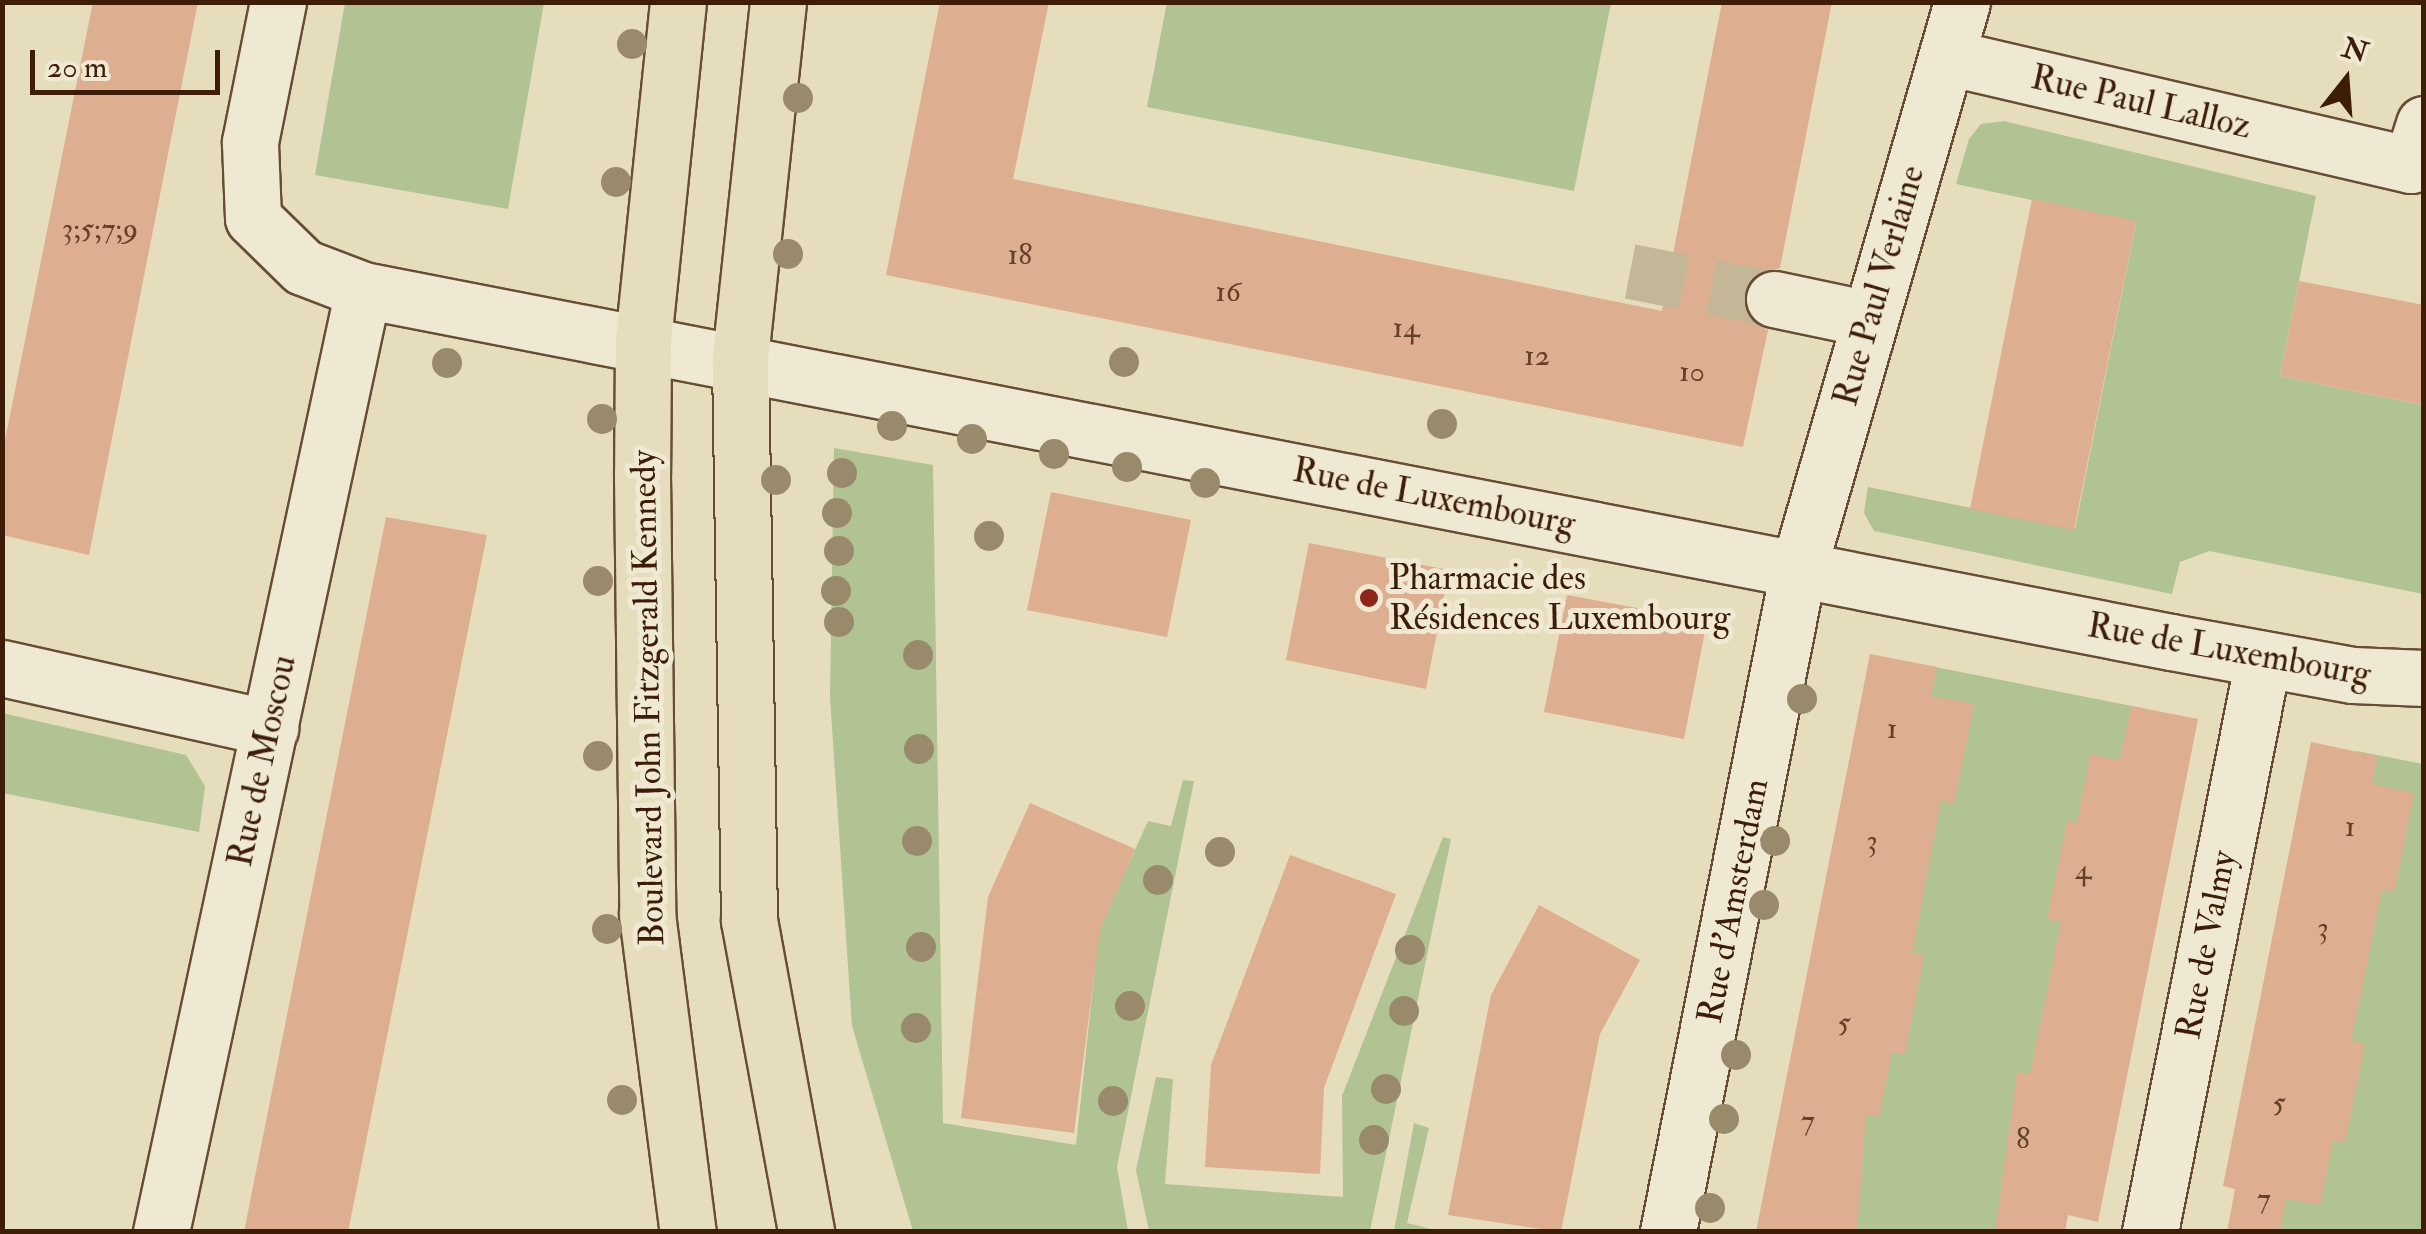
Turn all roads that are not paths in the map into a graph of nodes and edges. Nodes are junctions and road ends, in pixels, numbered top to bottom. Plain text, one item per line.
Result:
1 (278, 2) edge
2 (678, 2) edge
3 (778, 2) edge
4 (1962, 2) edge
5 (1946, 56) junction
6 (2424, 124) edge
7 (363, 290) junction
8 (1774, 300) tunnel mouth
9 (1869, 319) junction
10 (643, 343) junction
11 (740, 360) junction
12 (1798, 570) junction
13 (2263, 659) junction
14 (2, 668) edge
15 (2424, 678) edge
16 (270, 728) junction
17 (160, 1232) edge
18 (688, 1232) edge
19 (806, 1232) edge
20 (1668, 1232) edge
21 (2150, 1232) edge

1 - 7 street
2 - 10 main road, Boulevard John Fitzgerald Kennedy
3 - 11 main road
4 - 5 street, Rue Paul Verlaine
5 - 6 street, Rue Paul Lalloz
5 - 9 street, Rue Paul Verlaine
7 - 10 street
7 - 16 street, Rue de Moscou
8 - 9 street
9 - 12 street, Rue Paul Verlaine
10 - 11 street
10 - 18 main road, Boulevard John Fitzgerald Kennedy
11 - 12 street, Rue de Luxembourg
11 - 19 main road
12 - 13 street, Rue de Luxembourg
12 - 20 street, Rue d'Amsterdam
13 - 15 street, Rue de Luxembourg
13 - 21 street, Rue de Valmy
14 - 16 street
16 - 17 street, Rue de Moscou

